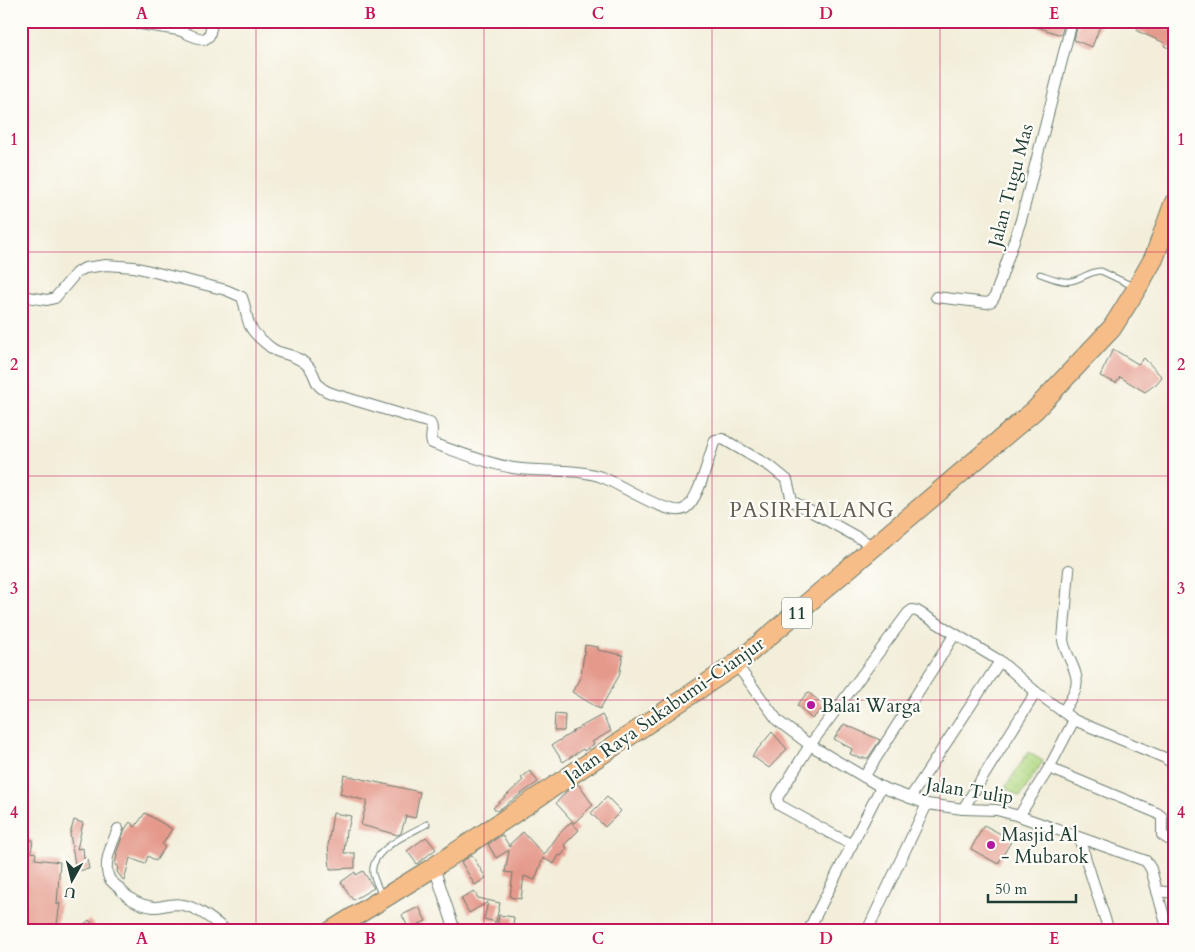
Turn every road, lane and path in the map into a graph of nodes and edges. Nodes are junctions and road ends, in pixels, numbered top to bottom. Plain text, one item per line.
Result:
1 (122, 21) edge
2 (213, 21) edge
3 (1072, 21) edge
4 (1174, 203) edge
5 (1040, 274) dead end
6 (1137, 288) junction
7 (21, 296) edge
8 (936, 297) dead end
9 (875, 547) junction
10 (1069, 570) dead end
11 (955, 634) junction
12 (1000, 661) junction
13 (736, 664) junction
14 (1036, 692) junction
15 (1063, 712) junction
16 (1074, 720) junction
17 (810, 745) junction
18 (1173, 759) edge
19 (1048, 768) junction
20 (864, 777) junction
21 (881, 787) junction
22 (910, 798) junction
23 (927, 804) junction
24 (963, 809) junction
25 (1019, 816) junction
26 (427, 824) dead end
27 (118, 829) dead end
28 (1079, 838) junction
29 (1174, 840) edge
30 (852, 845) junction
31 (434, 867) junction
32 (1157, 891) junction
33 (1174, 893) edge
34 (383, 899) junction
35 (227, 931) edge
36 (331, 931) edge
37 (455, 931) edge
38 (811, 931) edge
39 (867, 931) edge
40 (1109, 931) edge
41 (1168, 931) edge

1 - 2 street
3 - 8 street, Jalan Tugu Mas
4 - 6 highway, Jalan Raya Sukabumi-Cianjur / 11
5 - 6 lane
6 - 9 highway, Jalan Raya Sukabumi-Cianjur / 11
7 - 9 street
9 - 13 highway, Jalan Raya Sukabumi-Cianjur / 11
10 - 15 street
11 - 12 street
11 - 17 street
11 - 20 street
12 - 14 street
12 - 22 street
13 - 17 street, Jalan Tulip
13 - 31 highway, Jalan Raya Sukabumi-Cianjur / 11
14 - 15 street
14 - 24 street
15 - 16 street
16 - 18 street
16 - 19 street
17 - 20 street, Jalan Tulip
17 - 30 street
19 - 25 street
19 - 29 street
20 - 21 street, Jalan Tulip
21 - 22 street, Jalan Tulip
21 - 30 street
22 - 23 street, Jalan Tulip
23 - 24 street, Jalan Tulip
23 - 39 street
24 - 25 street, Jalan Tulip
25 - 28 street, Jalan Tulip
26 - 34 lane
27 - 35 street
28 - 32 street, Jalan Tulip
28 - 40 street
30 - 38 street
31 - 34 highway, Jalan Raya Sukabumi-Cianjur / 11
31 - 37 street
32 - 33 street
32 - 41 street, Jalan Tulip
34 - 36 highway, Jalan Raya Sukabumi-Cianjur / 11

